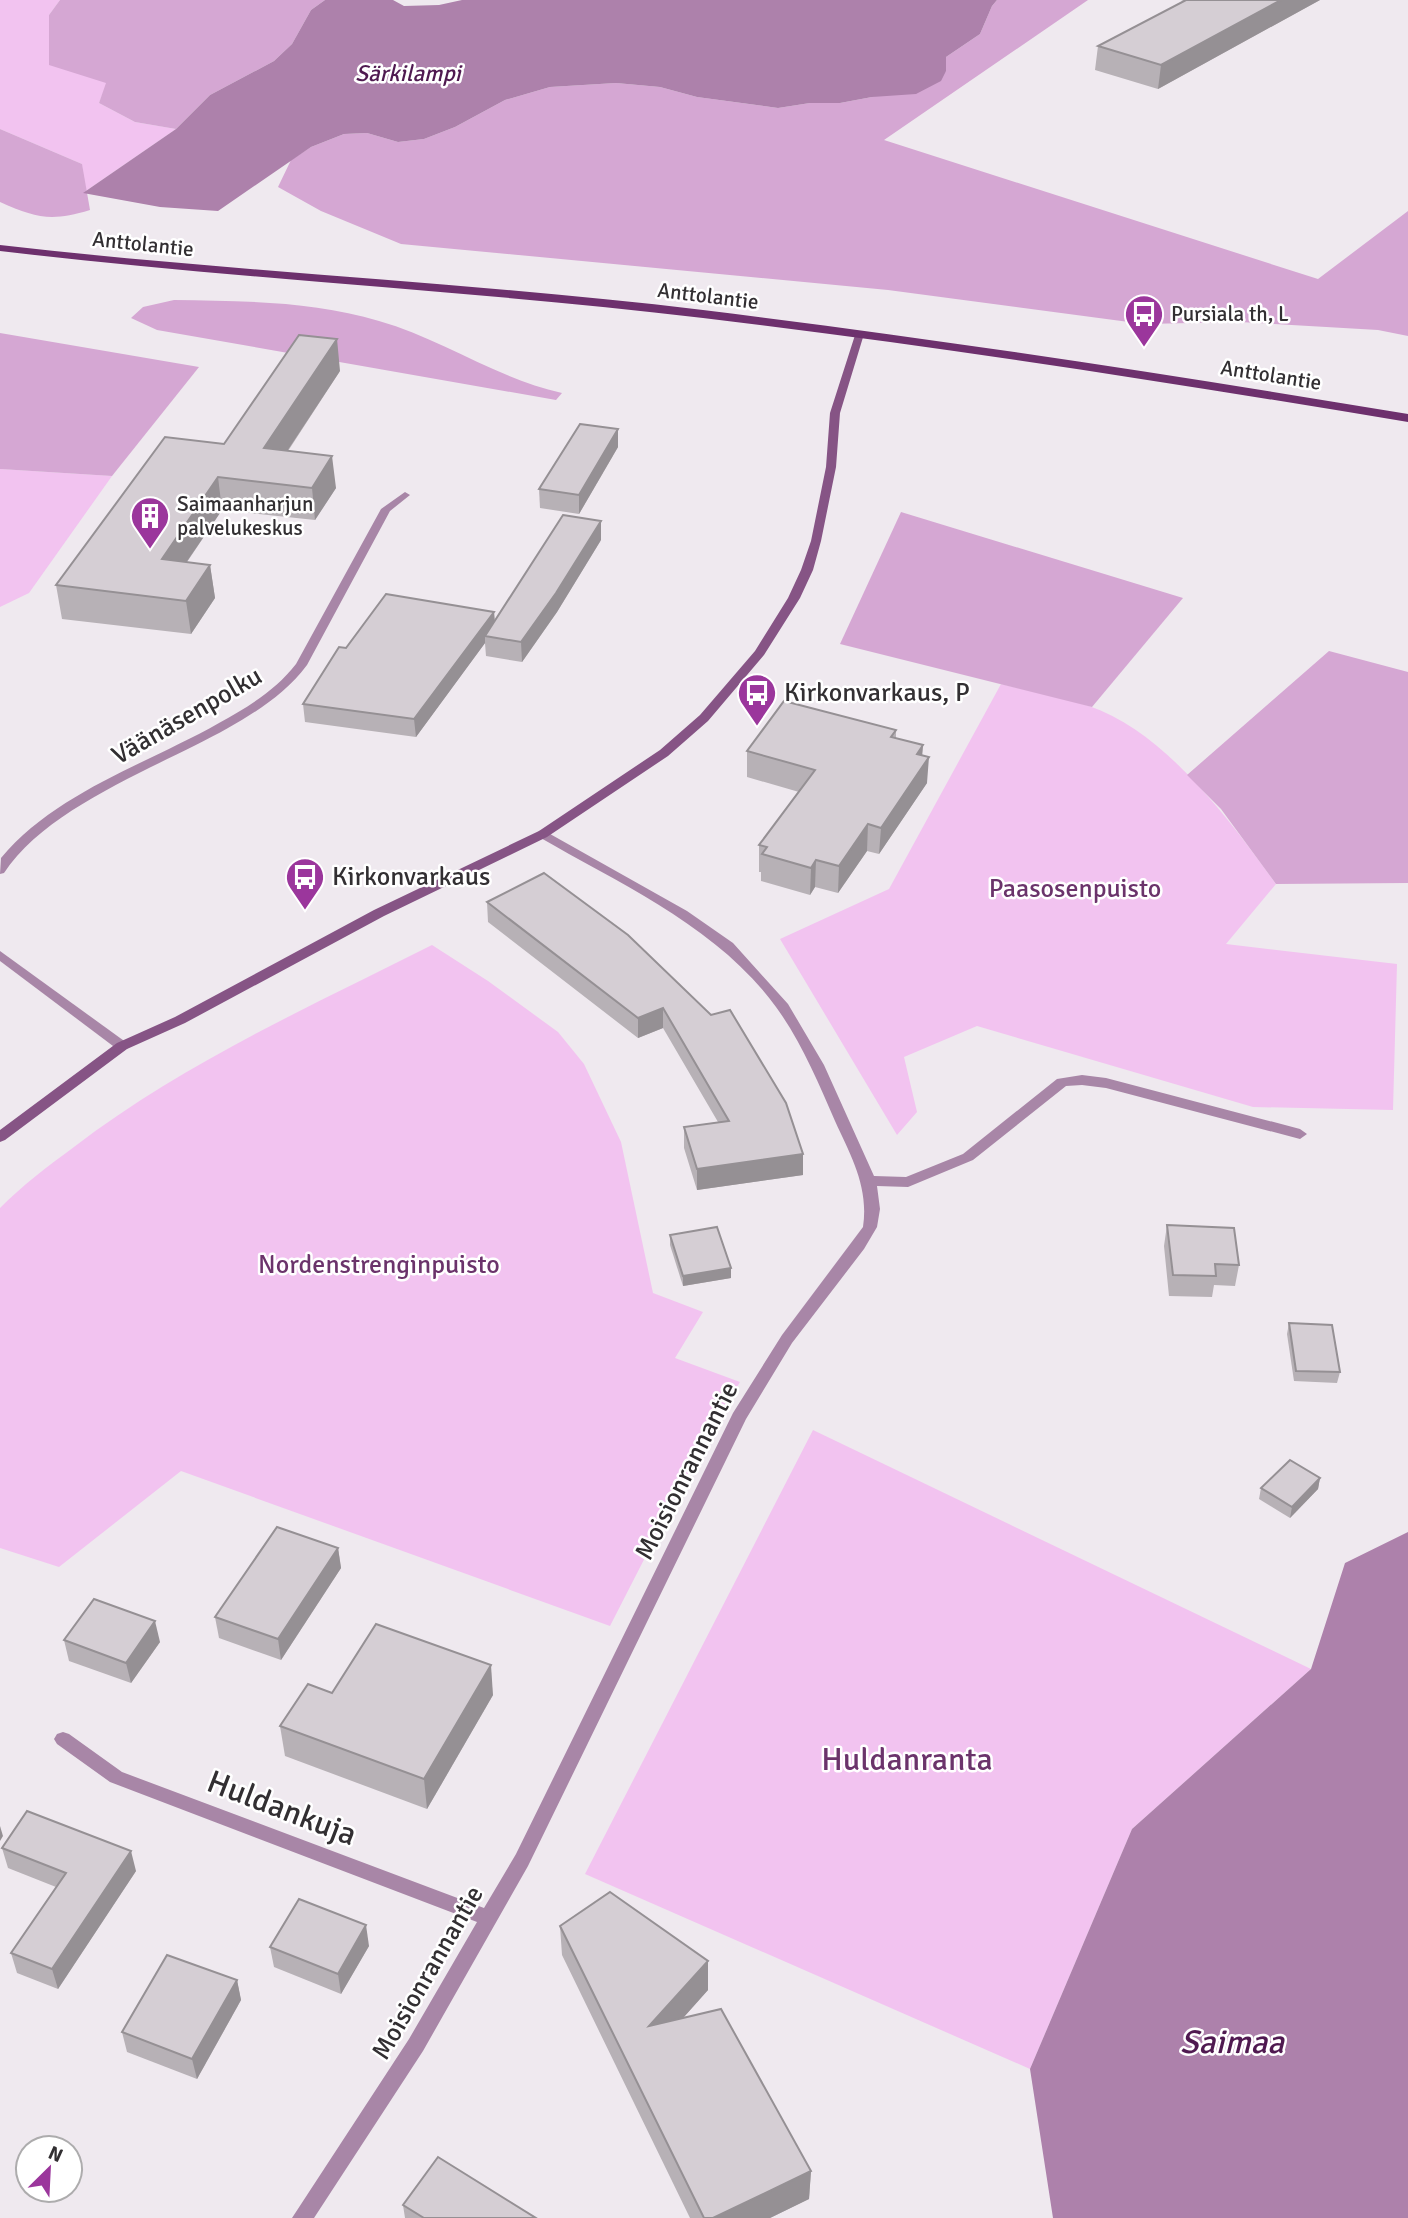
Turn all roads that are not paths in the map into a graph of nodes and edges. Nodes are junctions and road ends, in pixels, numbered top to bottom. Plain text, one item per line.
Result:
1 (0, 248) edge
2 (859, 334) junction
3 (1408, 418) edge
4 (405, 495) dead end
5 (543, 834) junction
6 (0, 870) edge
7 (0, 955) edge
8 (122, 1046) junction
9 (1300, 1134) dead end
10 (0, 1138) edge
11 (869, 1181) junction
12 (63, 1739) dead end
13 (488, 1918) junction
14 (302, 2218) edge

1 - 2 main road, Anttolantie
2 - 3 main road, Anttolantie
2 - 5 street
4 - 6 street, Väänäsenpolku
5 - 8 street
5 - 11 street, Moisionrannantie
7 - 8 street
8 - 10 street
9 - 11 street
11 - 13 street, Moisionrannantie
12 - 13 street, Huldankuja
13 - 14 street, Moisionrannantie

